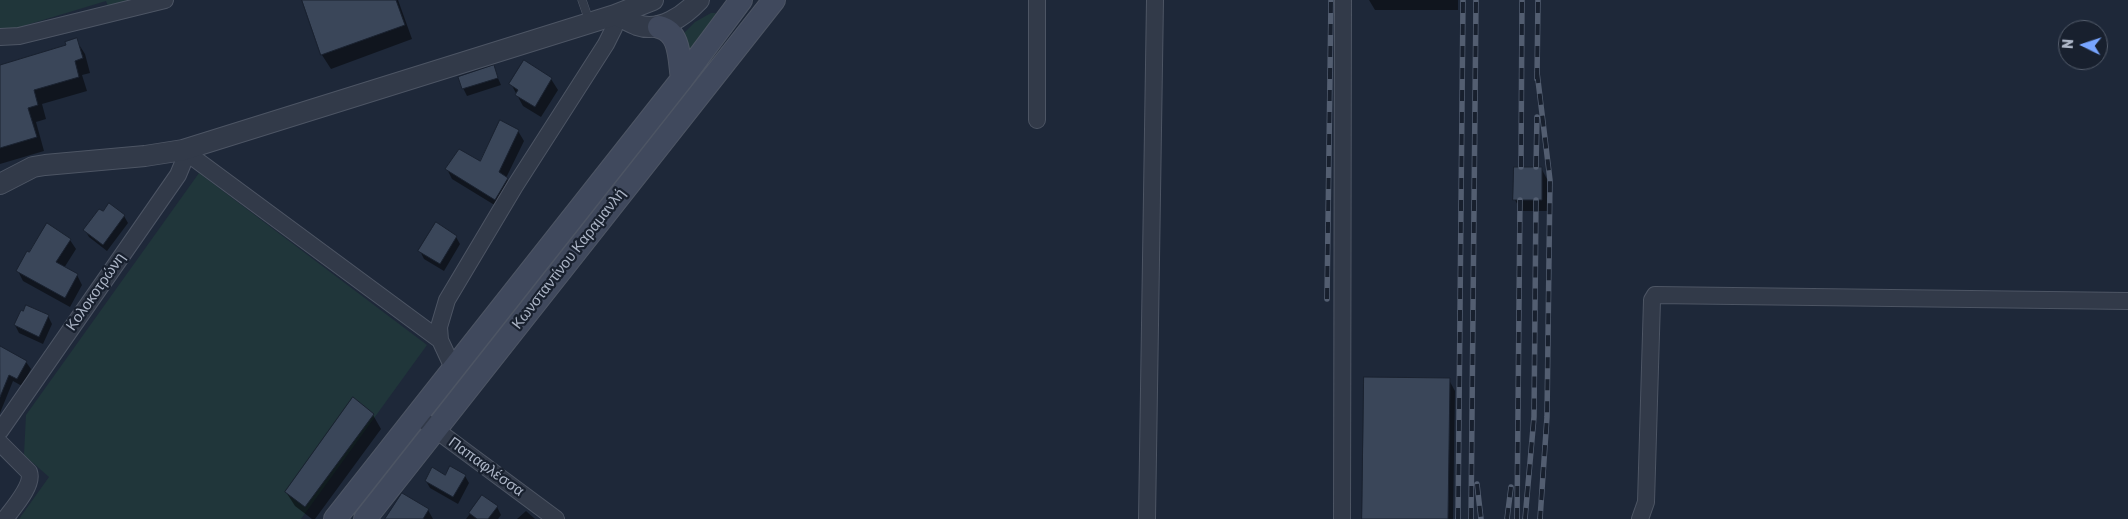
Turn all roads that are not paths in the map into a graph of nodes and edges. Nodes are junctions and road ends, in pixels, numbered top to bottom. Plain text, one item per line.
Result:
1 (165, 0) edge
2 (582, 0) edge
3 (653, 0) edge
4 (699, 0) edge
5 (742, 0) edge
6 (774, 0) edge
7 (1037, 0) edge
8 (1155, 0) edge
9 (1343, 0) edge
10 (616, 15) junction
11 (590, 23) junction
12 (659, 27) junction
13 (0, 36) edge
14 (682, 79) junction
15 (1037, 120) dead end
16 (182, 150) junction
17 (0, 184) edge
18 (2128, 301) edge
19 (440, 340) junction
20 (453, 368) junction
21 (416, 415) junction
22 (435, 430) junction
23 (0, 431) edge
24 (0, 443) edge
25 (5, 519) edge
26 (335, 519) edge
27 (365, 519) edge
28 (556, 519) edge
29 (1147, 519) edge
30 (1342, 519) edge
31 (1640, 519) edge

1 - 13 street
2 - 11 lane
3 - 10 street
4 - 12 street
5 - 14 main road, Κωνσταντίνου Καραμανλή
6 - 22 main road, Κωνσταντίνου Καραμανλή
7 - 15 street
8 - 29 street
9 - 30 street
10 - 11 street
10 - 12 street
10 - 19 street
11 - 16 street
12 - 14 main road
14 - 20 main road, Κωνσταντίνου Καραμανλή
16 - 17 street
16 - 19 street
16 - 23 street, Κολοκοτρώνη
18 - 31 street
19 - 20 street
20 - 21 main road, Κωνσταντίνου Καραμανλή
21 - 22 street, Παπαφλέσσα
21 - 26 main road, Κωνσταντίνου Καραμανλή
22 - 27 main road, Κωνσταντίνου Καραμανλή
22 - 28 street, Παπαφλέσσα
24 - 25 street

